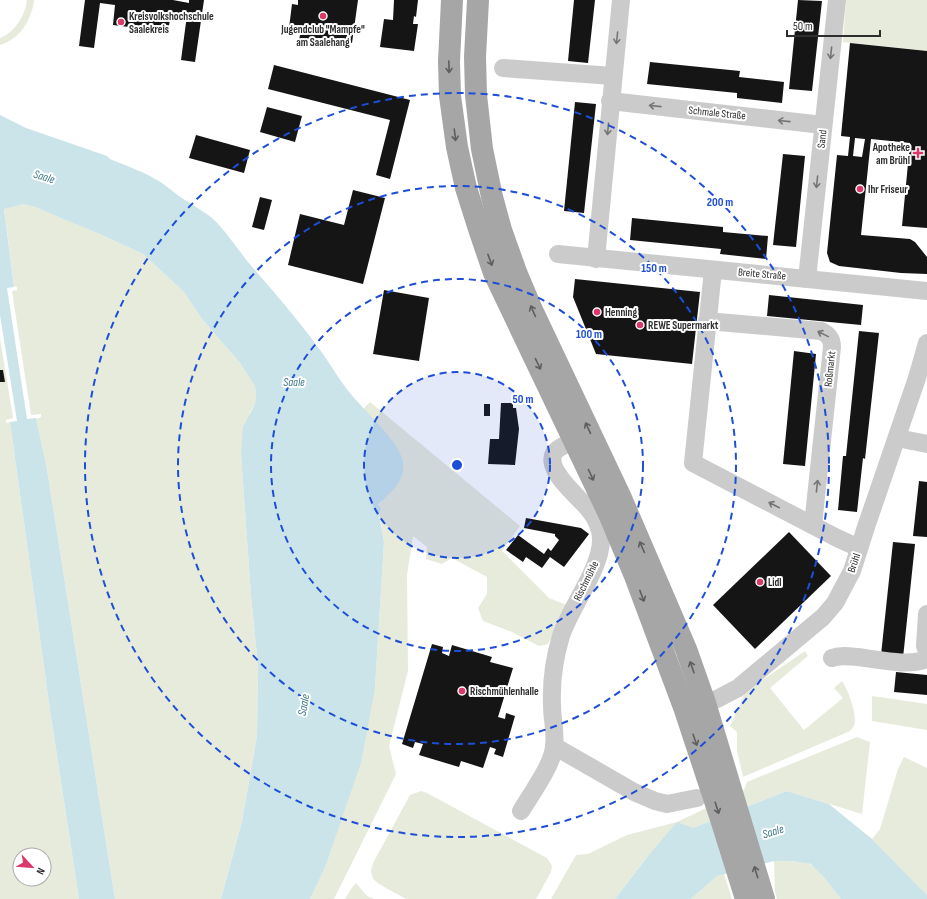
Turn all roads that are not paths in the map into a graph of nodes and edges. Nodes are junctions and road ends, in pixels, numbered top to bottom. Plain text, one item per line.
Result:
1 (452, 0) edge
2 (478, 0) edge
3 (621, 0) edge
4 (837, 0) edge
5 (502, 68) dead end
6 (613, 76) junction
7 (610, 101) junction
8 (823, 125) junction
9 (558, 254) dead end
10 (596, 259) junction
11 (713, 270) junction
12 (806, 279) junction
13 (927, 291) edge
14 (707, 321) junction
15 (927, 344) edge
16 (922, 379) edge
17 (897, 438) junction
18 (574, 440) junction
19 (927, 444) edge
20 (813, 525) junction
21 (858, 548) junction
22 (927, 614) edge
23 (927, 651) edge
24 (832, 658) dead end
25 (927, 659) edge
26 (695, 706) junction
27 (554, 746) junction
28 (697, 798) dead end
29 (521, 812) dead end
30 (758, 898) edge

1 -> 18 main road
26 -> 2 main road
3 -> 6 street
4 -> 8 street, Sand
5 - 6 street
6 - 7 street
8 -> 7 street, Schmale Straße
7 -> 10 street
8 -> 12 street, Sand
9 - 10 street, Breite Straße
10 - 11 street, Breite Straße
11 - 12 street, Breite Straße
11 - 14 street
12 - 13 street, Breite Straße
20 -> 14 street
20 -> 14 street, Roßmarkt
15 - 16 street, Brühl
16 - 17 street, Brühl
17 - 19 street
17 - 21 street, Brühl
18 -> 26 main road
18 - 27 street, Rischmühle
20 - 21 street
21 - 26 street, Brühl
22 - 23 street
24 - 25 street
26 - 30 main road
27 - 28 street
27 - 29 street, Rischmühle

